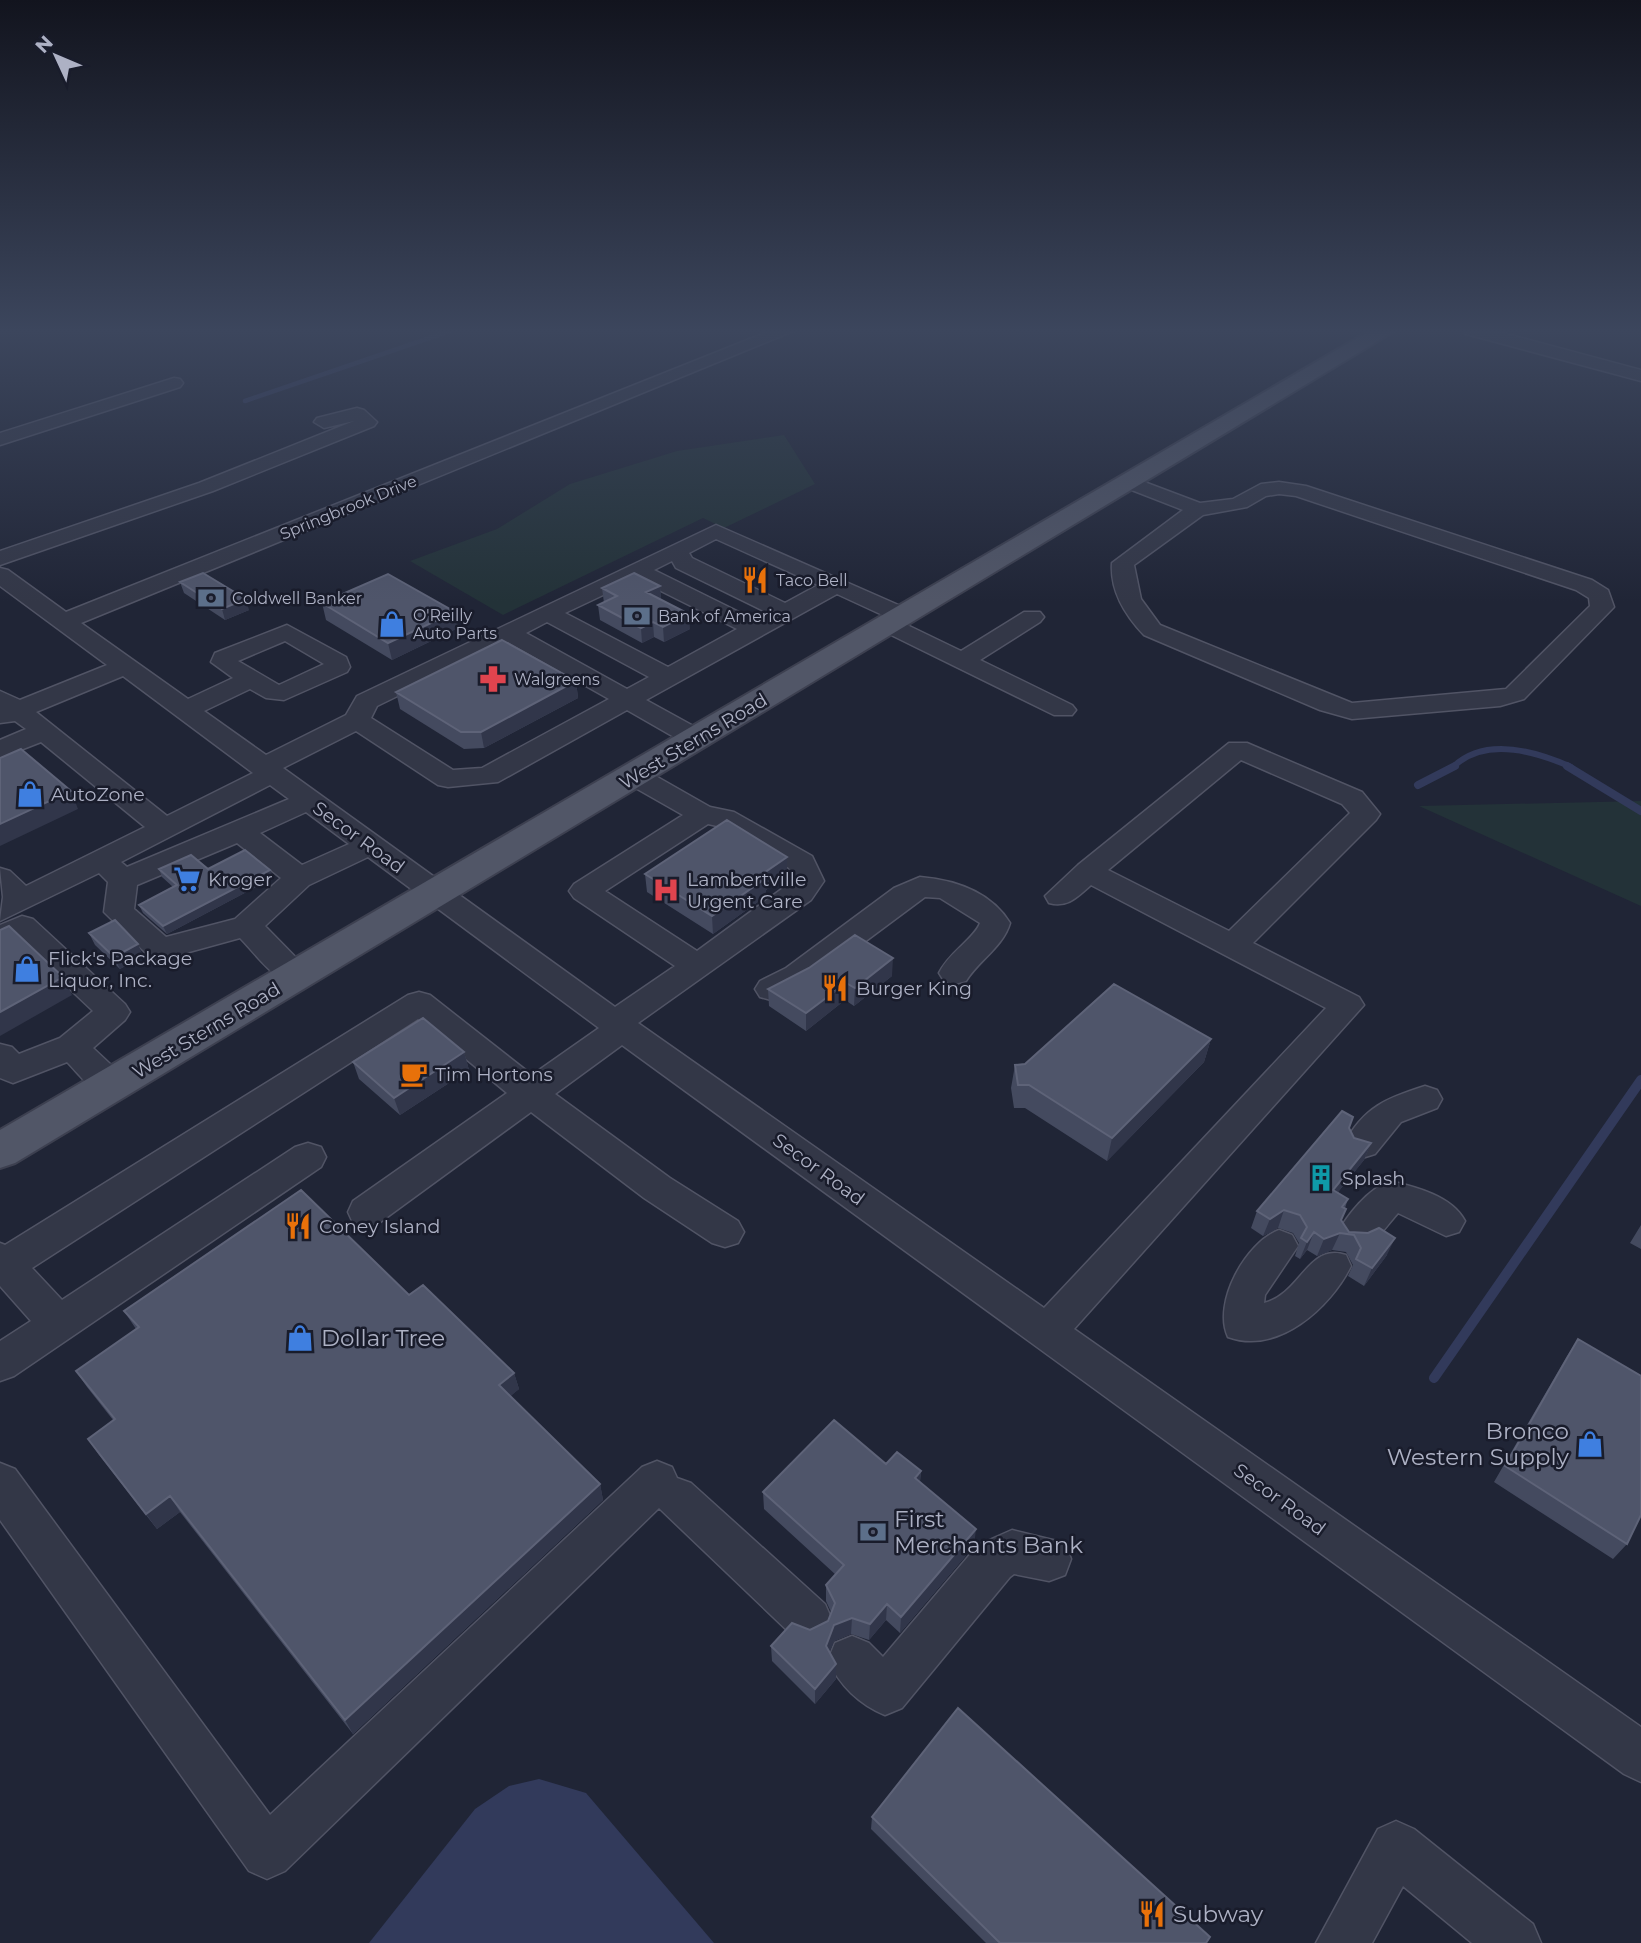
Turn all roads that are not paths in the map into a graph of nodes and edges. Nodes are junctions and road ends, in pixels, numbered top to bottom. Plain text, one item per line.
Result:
1 (57, 421) edge
2 (329, 421) edge
3 (365, 421) edge
4 (562, 421) edge
5 (1234, 421) edge
6 (324, 422) dead end
7 (0, 439) edge
8 (1130, 483) junction
9 (1198, 509) junction
10 (676, 551) junction
11 (0, 558) edge
12 (637, 570) junction
13 (836, 585) junction
14 (7, 588) edge
15 (785, 612) junction
16 (547, 613) junction
17 (1032, 617) dead end
18 (64, 621) junction
19 (896, 621) junction
20 (755, 629) junction
21 (501, 635) junction
22 (962, 661) junction
23 (126, 666) junction
24 (667, 677) junction
25 (251, 679) dead end
26 (621, 703) junction
27 (6, 709) edge
28 (185, 710) junction
29 (1063, 710) dead end
30 (357, 720) junction
31 (44, 731) junction
32 (697, 739) junction
33 (0, 750) edge
34 (268, 770) junction
35 (635, 776) junction
36 (309, 800) junction
37 (703, 815) junction
38 (164, 828) junction
39 (240, 831) junction
40 (370, 845) junction
41 (112, 870) junction
42 (1088, 872) junction
43 (0, 878) edge
44 (299, 878) junction
45 (436, 893) junction
46 (1059, 896) dead end
47 (11, 905) edge
48 (246, 926) junction
49 (0, 938) edge
50 (1232, 946) junction
51 (697, 966) junction
52 (955, 973) dead end
53 (298, 976) junction
54 (771, 989) edge
55 (619, 1026) junction
56 (72, 1047) junction
57 (0, 1056) edge
58 (112, 1086) junction
59 (533, 1092) junction
60 (1424, 1099) dead end
61 (1362, 1144) edge
62 (0, 1151) edge
63 (308, 1157) dead end
64 (366, 1212) dead end
65 (1446, 1222) dead end
66 (725, 1231) dead end
67 (1279, 1246) dead end
68 (2, 1264) edge
69 (58, 1324) junction
70 (1047, 1332) junction
71 (0, 1363) edge
72 (0, 1484) edge
73 (1049, 1559) dead end
74 (808, 1620) dead end
75 (852, 1660) dead end
76 (1641, 1757) edge
77 (1343, 1943) edge
78 (1514, 1943) edge

1 - 7 street
2 - 6 street
3 - 11 street
4 - 18 street, Springbrook Drive
5 - 8 main road, West Sterns Road
8 - 9 street
8 - 19 main road, West Sterns Road
9 - 9 street
10 - 12 street
10 - 13 street
10 - 15 street
12 - 16 street
12 - 20 street
13 - 15 street
13 - 19 street
14 - 18 street, Secor Road
15 - 20 street
16 - 21 street
16 - 24 street
17 - 22 street
18 - 23 street, Secor Road
19 - 22 street
19 - 32 main road, West Sterns Road
20 - 24 street
21 - 26 street
21 - 30 street
22 - 29 street
23 - 27 street
23 - 28 street, Secor Road
24 - 26 street
25 - 28 street
26 - 30 street
26 - 32 street
27 - 31 street
28 - 34 street, Secor Road
30 - 34 street
31 - 33 street
31 - 38 street
32 - 35 main road, West Sterns Road
34 - 36 street, Secor Road
34 - 38 street
35 - 37 street
35 - 45 main road, West Sterns Road
36 - 39 street
36 - 40 street, Secor Road
37 - 51 street
37 - 51 street
38 - 41 street
39 - 41 street
39 - 44 street
40 - 44 street
40 - 45 street, Secor Road
41 - 47 street
41 - 48 street
42 - 46 street
42 - 50 street
42 - 50 street
43 - 47 street
44 - 48 street
45 - 53 main road, West Sterns Road
45 - 55 street, Secor Road
48 - 53 street
49 - 56 street
50 - 70 street
51 - 55 street
52 - 54 street
53 - 58 main road, West Sterns Road
55 - 59 street
55 - 70 street, Secor Road
56 - 57 street
56 - 58 street
58 - 62 main road, West Sterns Road
59 - 64 street
59 - 66 street
59 - 68 street
60 - 61 street
63 - 69 street
65 - 67 street
68 - 69 street
69 - 71 street
70 - 76 street, Secor Road
72 - 74 street
73 - 75 street
77 - 78 street

